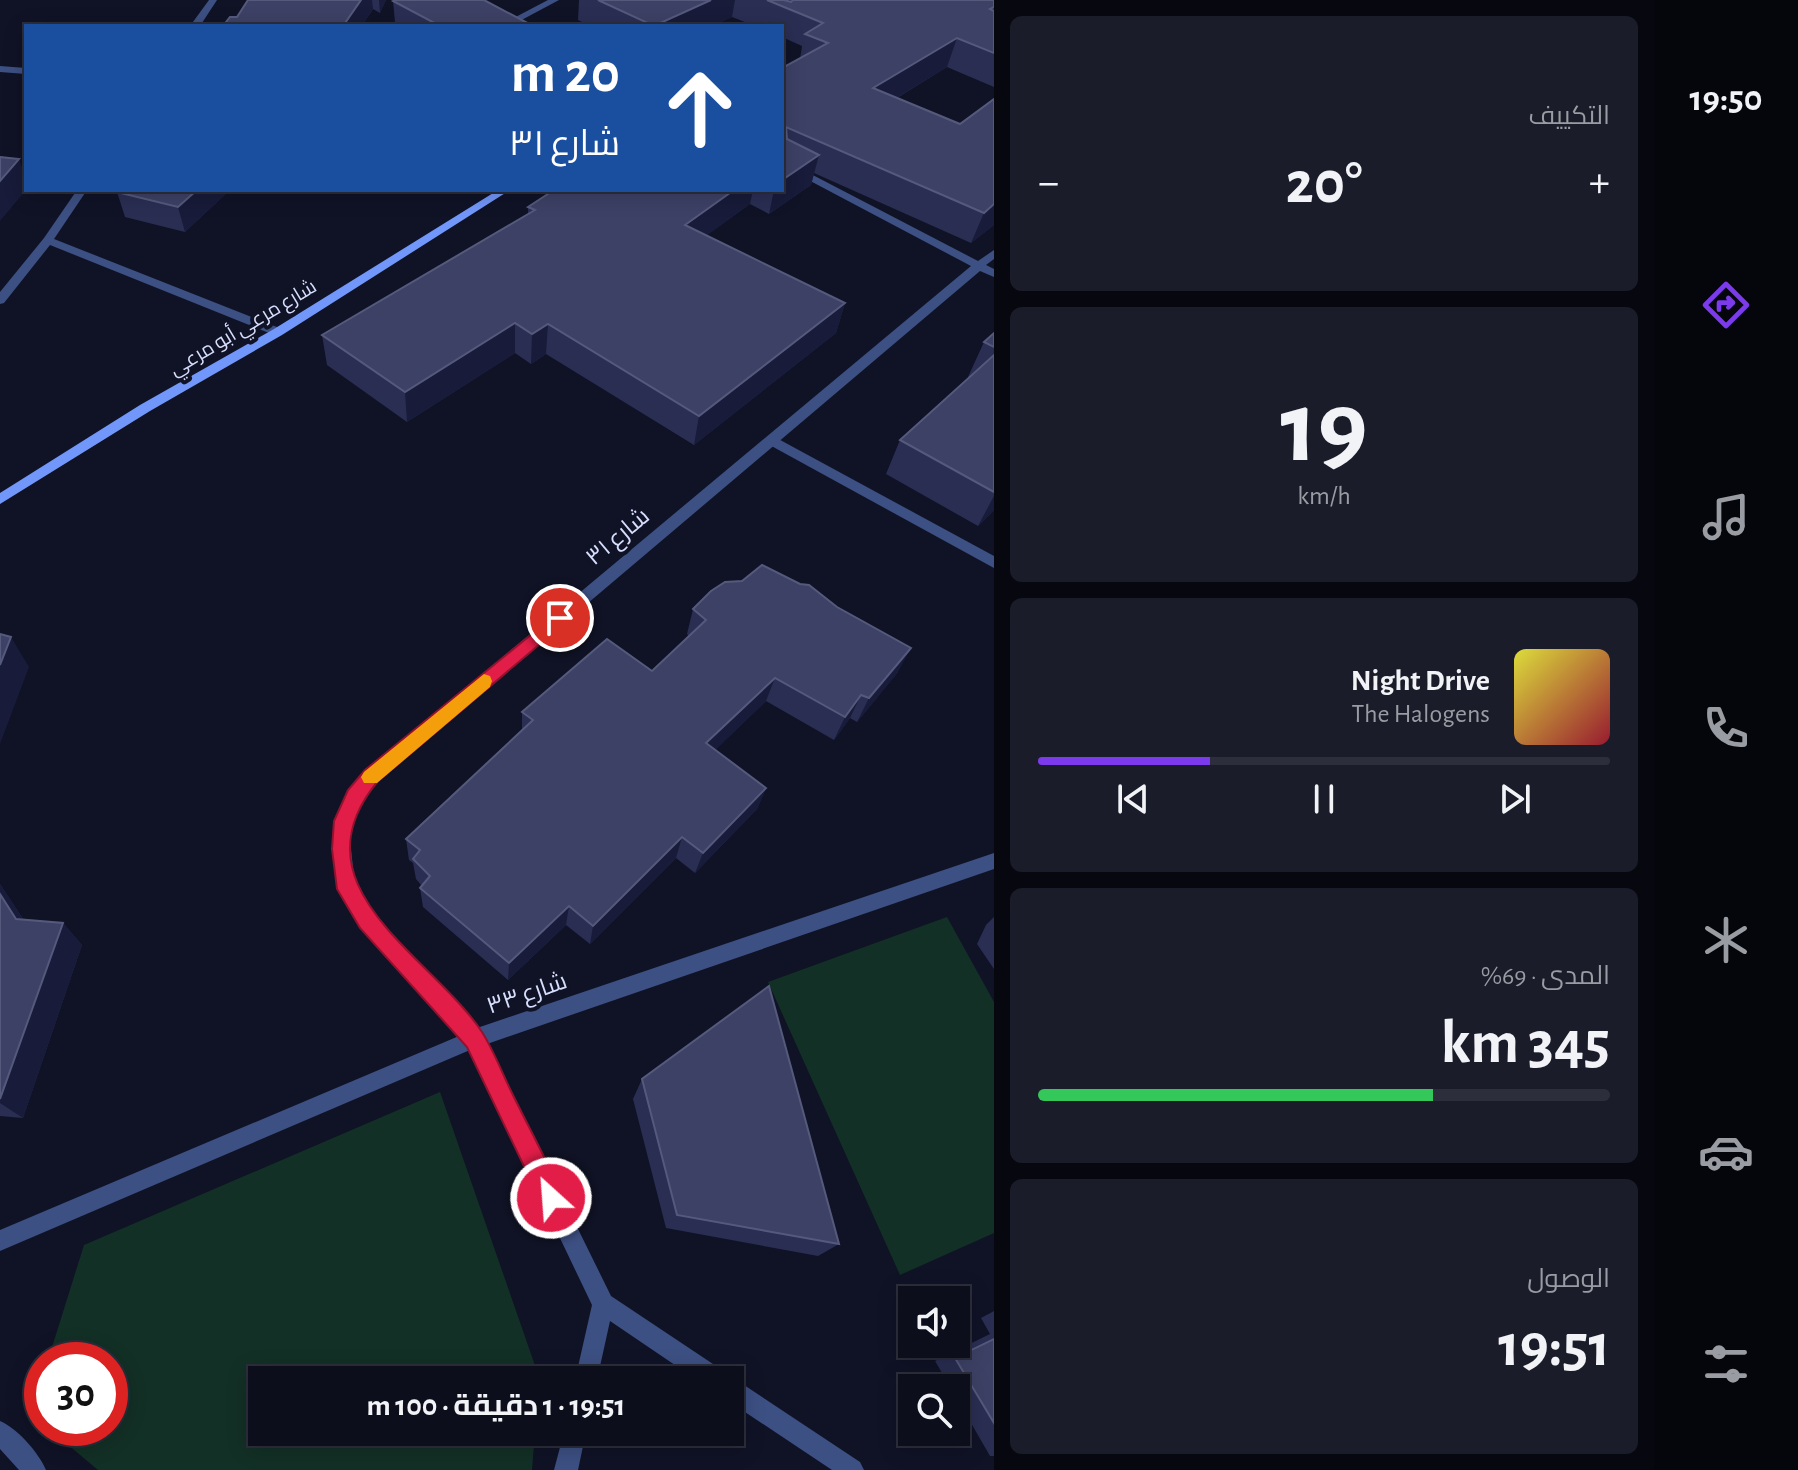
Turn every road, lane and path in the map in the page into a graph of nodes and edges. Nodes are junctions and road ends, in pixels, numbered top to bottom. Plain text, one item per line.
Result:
1 (213, 0) edge
2 (555, 0) edge
3 (513, 21) edge
4 (196, 24) edge
5 (0, 69) edge
6 (24, 71) edge
7 (784, 163) edge
8 (81, 192) edge
9 (502, 192) edge
10 (48, 240) junction
11 (994, 253) edge
12 (977, 266) junction
13 (994, 274) edge
14 (0, 300) edge
15 (278, 332) junction
16 (771, 440) junction
17 (0, 499) edge
18 (994, 563) edge
19 (994, 861) edge
20 (474, 1039) junction
21 (0, 1241) edge
22 (603, 1304) junction
23 (589, 1366) edge
24 (696, 1366) edge
25 (744, 1398) edge
26 (0, 1432) edge
27 (572, 1446) edge
28 (34, 1470) edge
29 (566, 1470) edge
30 (852, 1470) edge

1 - 4 street
2 - 3 street
5 - 6 street
7 - 12 street
8 - 10 street
9 - 15 main road, شارع مرعي أبو مرعي
10 - 14 street
10 - 15 street
11 - 12 street, شارع ٣١
12 - 13 street
12 - 16 street, شارع ٣١
15 - 17 main road, شارع مرعي أبو مرعي
16 - 18 street
16 - 20 street, شارع ٣١
19 - 20 street, شارع ٣٣
20 - 21 street, شارع ٣٣
20 - 22 street, شارع ٣١
22 - 23 street
22 - 24 street
25 - 30 street
26 - 28 street
27 - 29 street

